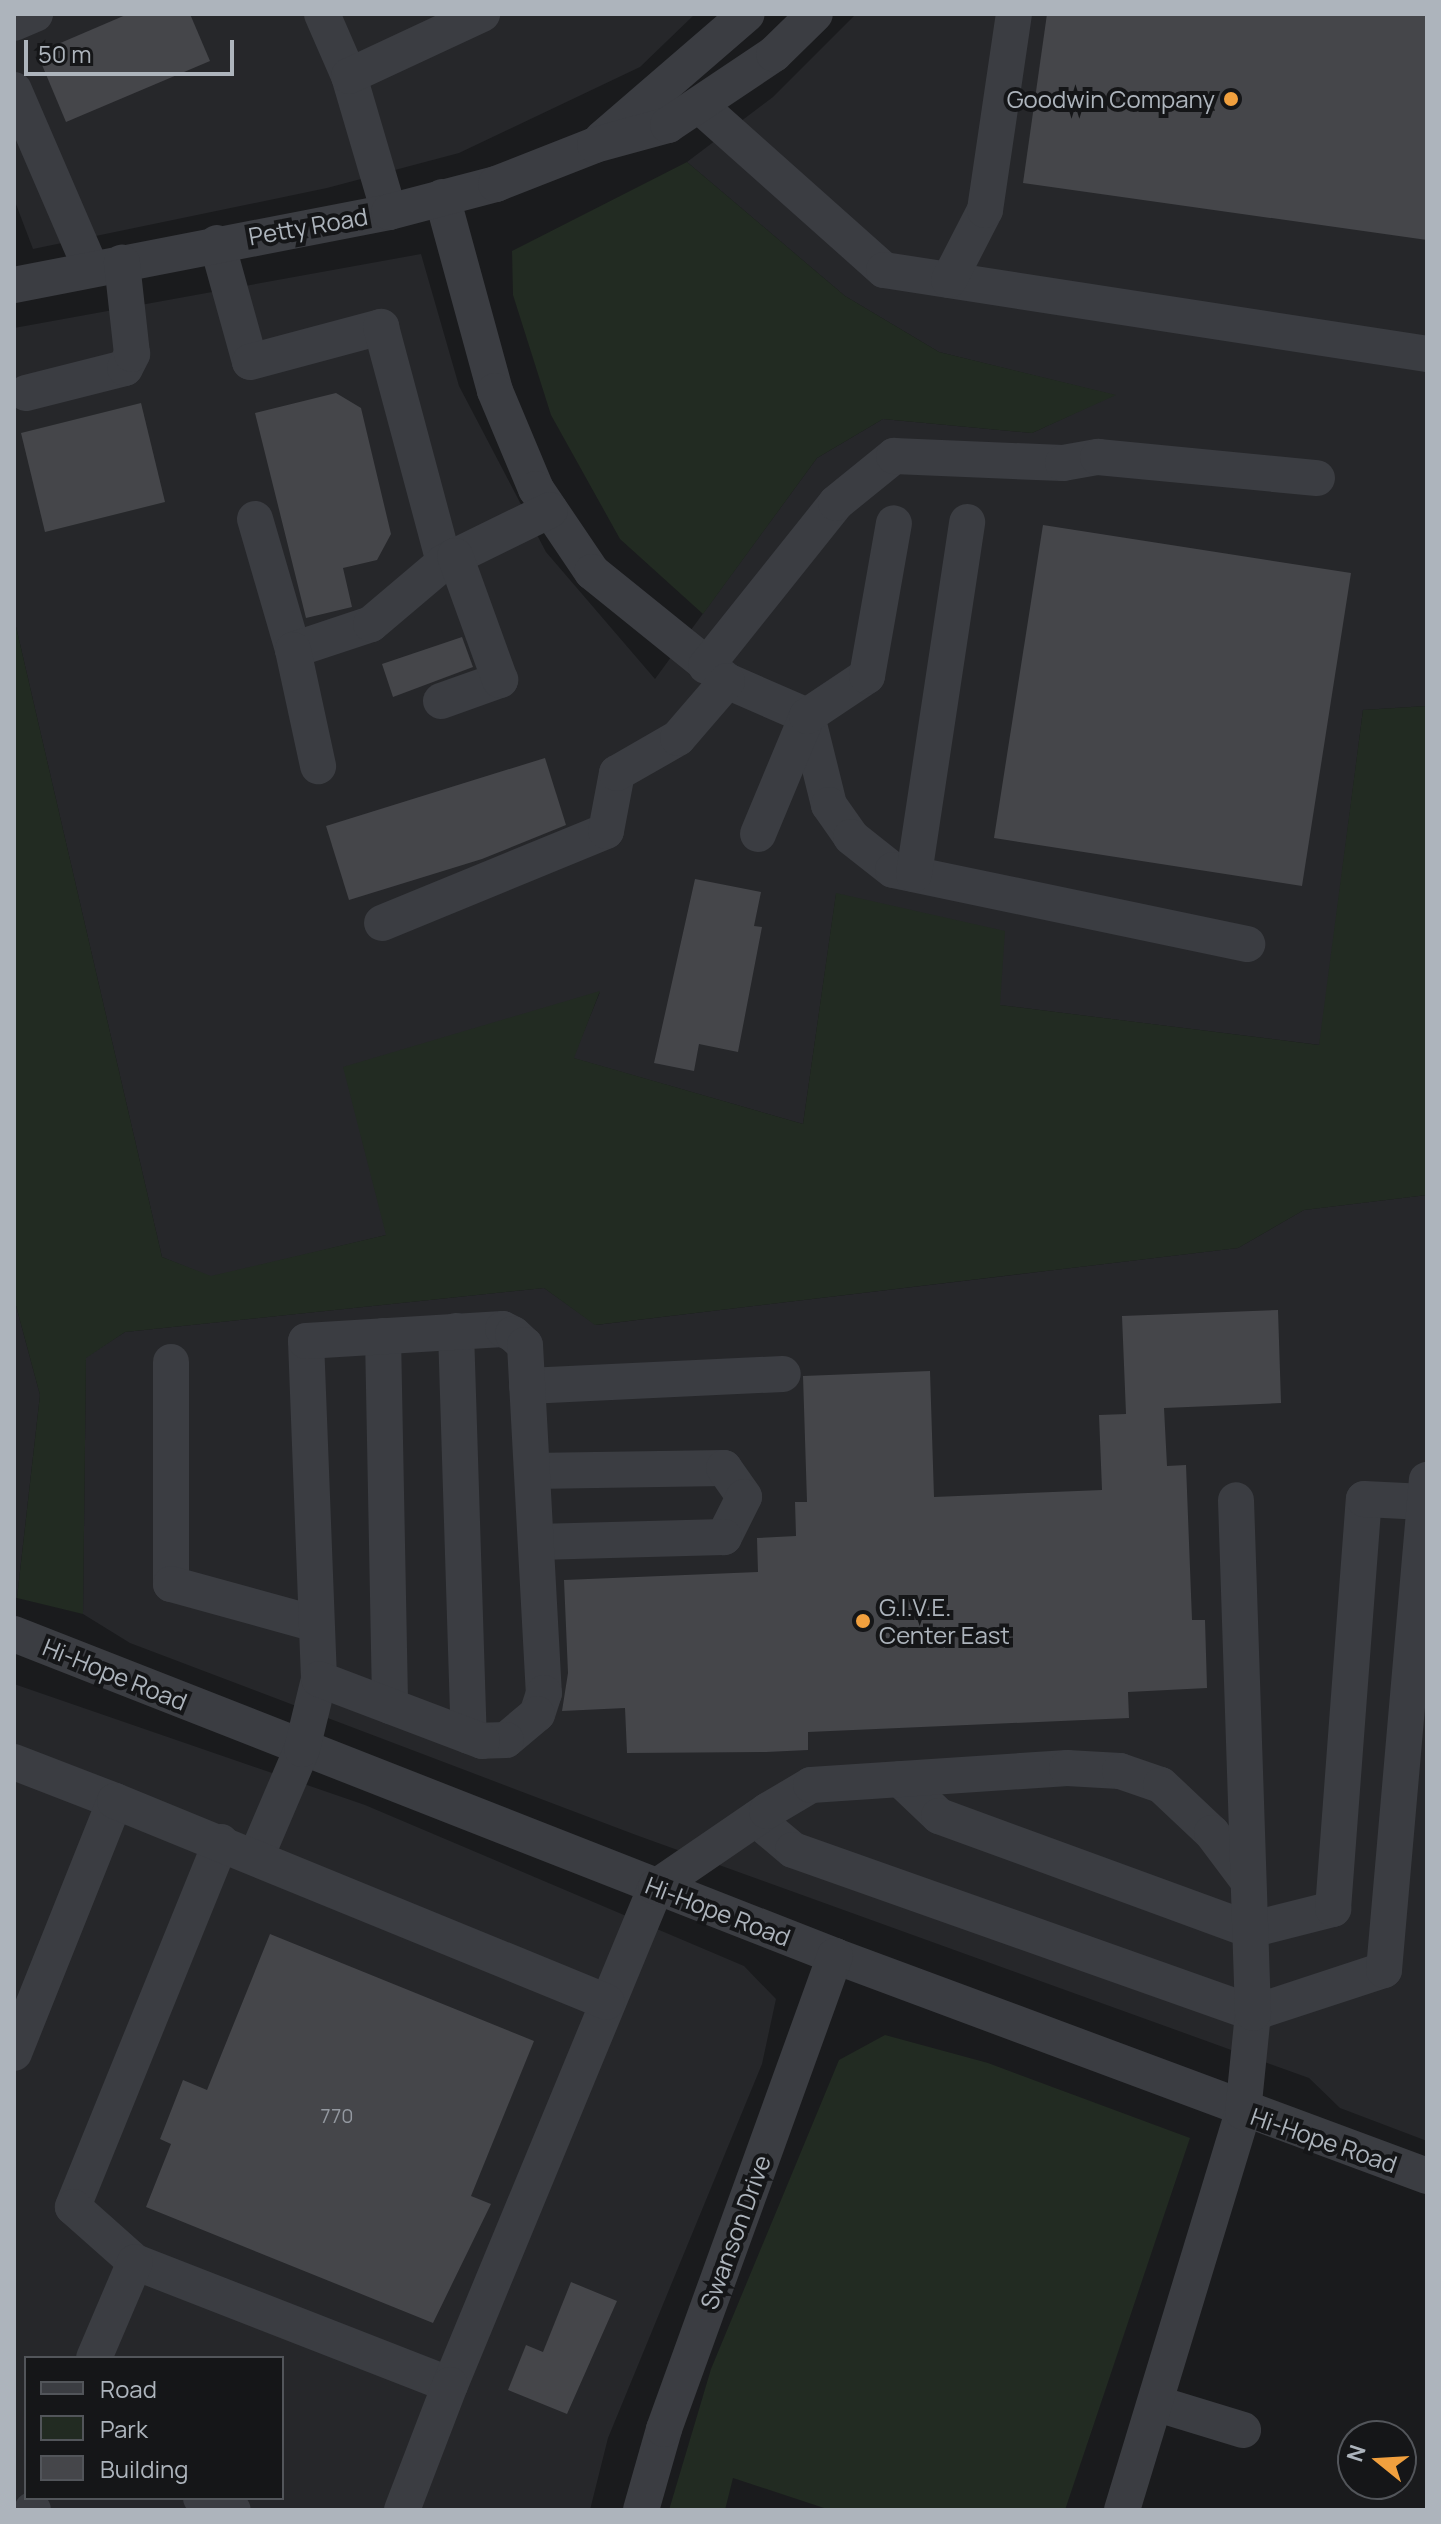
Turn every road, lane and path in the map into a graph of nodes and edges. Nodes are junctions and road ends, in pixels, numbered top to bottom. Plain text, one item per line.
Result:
1 (35, 14) edge
2 (322, 14) edge
3 (482, 14) edge
4 (747, 14) edge
5 (815, 14) edge
6 (1014, 14) edge
7 (14, 23) edge
8 (349, 76) junction
9 (14, 90) edge
10 (701, 107) junction
11 (595, 145) junction
12 (442, 197) junction
13 (389, 212) junction
14 (217, 243) junction
15 (106, 266) junction
16 (949, 280) junction
17 (14, 285) edge
18 (1427, 354) edge
19 (26, 393) dead end
20 (1317, 478) dead end
21 (550, 510) junction
22 (255, 519) dead end
23 (967, 522) dead end
24 (894, 523) dead end
25 (450, 559) junction
26 (293, 650) junction
27 (717, 673) junction
28 (441, 701) dead end
29 (807, 716) junction
30 (318, 766) dead end
31 (758, 834) dead end
32 (914, 874) junction
33 (382, 923) dead end
34 (1247, 944) dead end
35 (456, 1331) junction
36 (383, 1336) junction
37 (171, 1362) dead end
38 (783, 1374) dead end
39 (527, 1386) junction
40 (532, 1471) junction
41 (1426, 1491) edge
42 (1236, 1500) dead end
43 (536, 1542) junction
44 (316, 1624) junction
45 (14, 1634) edge
46 (319, 1679) junction
47 (390, 1706) junction
48 (469, 1736) junction
49 (302, 1749) junction
50 (14, 1762) edge
51 (900, 1779) junction
52 (115, 1801) junction
53 (756, 1819) junction
54 (221, 1842) junction
55 (256, 1857) junction
56 (1248, 1881) junction
57 (656, 1887) junction
58 (1250, 1930) junction
59 (835, 1956) junction
60 (607, 2002) junction
61 (1253, 2013) junction
62 (14, 2053) edge
63 (1243, 2112) junction
64 (1427, 2176) edge
65 (135, 2262) junction
66 (95, 2356) edge
67 (450, 2385) junction
68 (1158, 2404) junction
69 (1243, 2430) dead end
70 (402, 2510) edge
71 (641, 2510) edge
72 (1122, 2510) edge

1 - 7 street
2 - 8 street
3 - 8 street
4 - 11 street, Petty Road
5 - 10 street, Petty Road
6 - 16 street
8 - 13 street
9 - 15 street
10 - 11 street, Petty Road
10 - 16 street
11 - 12 street, Petty Road
12 - 13 street, Petty Road
12 - 21 street
13 - 14 street, Petty Road
14 - 15 street, Petty Road
14 - 25 street
15 - 17 street, Petty Road
15 - 19 street
16 - 18 street
20 - 27 street
21 - 25 street
21 - 27 street
22 - 26 street
23 - 32 street
24 - 29 street
25 - 26 street
25 - 28 street
26 - 30 street
27 - 29 street
27 - 33 street
29 - 31 street
29 - 32 street
32 - 34 street
35 - 36 street
35 - 39 street
35 - 48 street
36 - 44 street
36 - 47 street
37 - 44 street
38 - 39 street
39 - 40 street
40 - 43 street
40 - 43 street
41 - 58 street
41 - 61 street
42 - 56 street
43 - 48 street
44 - 46 street
45 - 49 street, Hi-Hope Road
46 - 47 street
46 - 49 street
47 - 48 street
49 - 55 street
49 - 57 street, Hi-Hope Road
50 - 52 street
51 - 53 street
51 - 56 street
51 - 58 street
52 - 54 street
52 - 62 street
53 - 57 street
53 - 61 street
54 - 55 street
54 - 65 street
55 - 60 street
56 - 58 street
57 - 59 street, Hi-Hope Road
57 - 60 street
58 - 61 street
59 - 63 street, Hi-Hope Road
59 - 71 street, Swanson Drive
60 - 67 street
61 - 63 street
63 - 64 street, Hi-Hope Road
63 - 68 street
65 - 66 street
65 - 67 street
67 - 70 street
68 - 69 street
68 - 72 street

